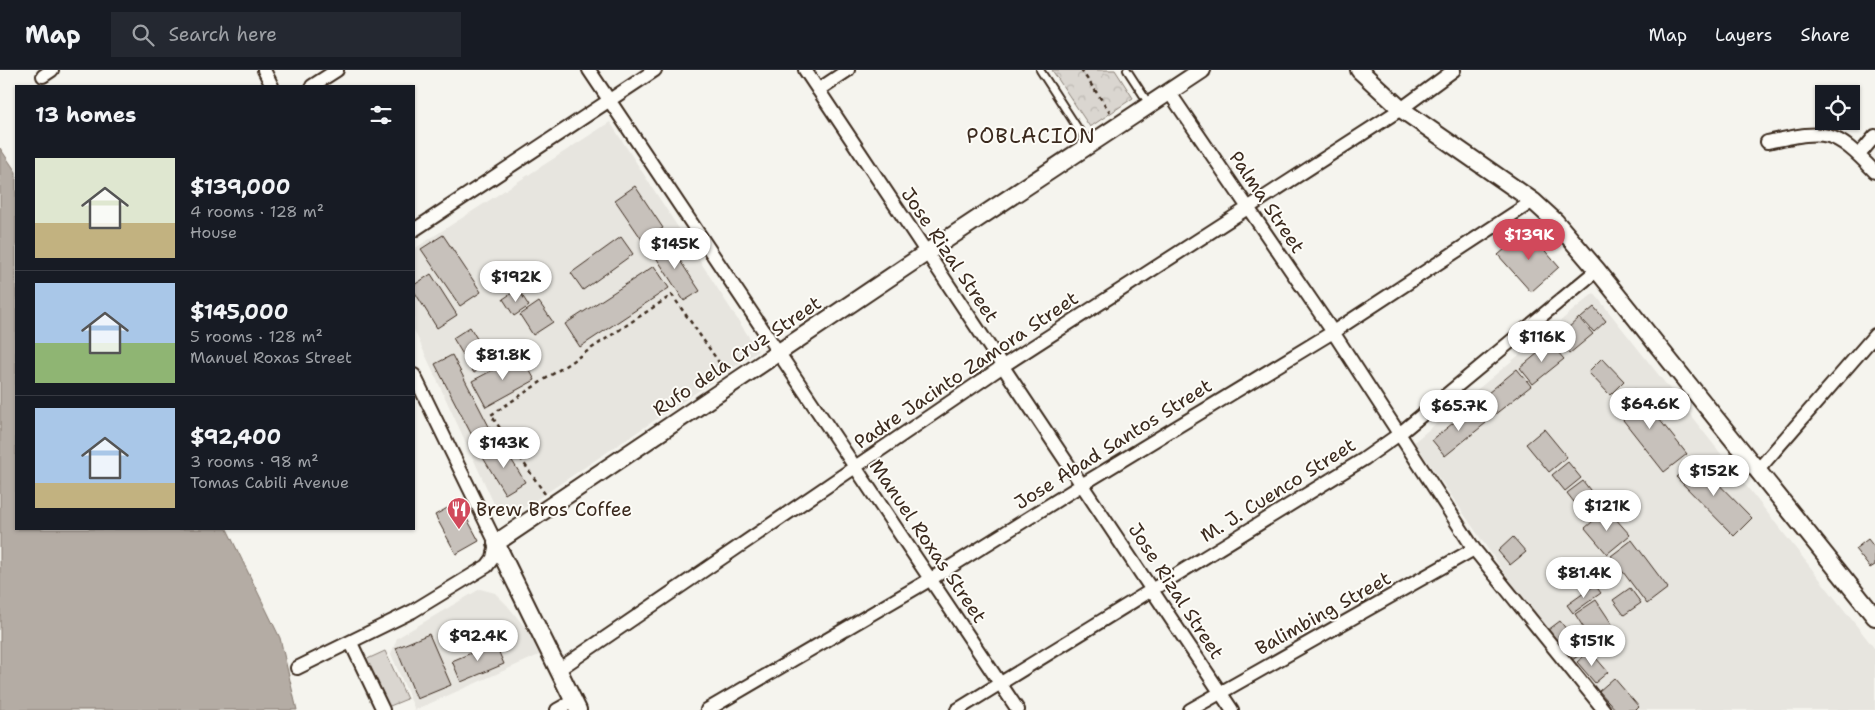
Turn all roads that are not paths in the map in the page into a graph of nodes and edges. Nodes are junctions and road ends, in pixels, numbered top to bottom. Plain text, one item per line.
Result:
1 (264, 70) edge
2 (337, 70) edge
3 (589, 70) edge
4 (655, 70) edge
5 (804, 70) edge
6 (848, 70) edge
7 (1040, 70) edge
8 (1127, 70) edge
9 (1202, 70) edge
10 (1359, 70) edge
11 (1454, 70) edge
12 (272, 85) edge
13 (314, 85) edge
14 (818, 90) junction
15 (1169, 92) junction
16 (610, 101) junction
17 (1150, 105) junction
18 (1401, 108) junction
19 (1875, 136) edge
20 (1767, 142) dead end
21 (1089, 145) junction
22 (1859, 155) junction
23 (1875, 172) edge
24 (1533, 201) junction
25 (1248, 208) junction
26 (415, 229) edge
27 (926, 252) junction
28 (1597, 270) junction
29 (1333, 332) junction
30 (1875, 335) edge
31 (778, 353) junction
32 (1003, 366) junction
33 (415, 377) edge
34 (1398, 435) junction
35 (856, 466) junction
36 (1757, 471) junction
37 (1083, 484) junction
38 (496, 543) junction
39 (1474, 549) junction
40 (931, 580) junction
41 (1152, 589) junction
42 (1875, 618) edge
43 (351, 643) junction
44 (297, 668) dead end
45 (558, 670) junction
46 (1000, 683) junction
47 (1219, 692) junction
48 (575, 706) edge
49 (383, 710) edge
50 (557, 710) edge
51 (707, 710) edge
52 (957, 710) edge
53 (1018, 710) edge
54 (1190, 710) edge
55 (1232, 710) edge
56 (1604, 710) edge

1 - 12 street
2 - 13 street
3 - 16 street, Manuel Roxas Street
4 - 16 street
5 - 14 street, Jose Rizal Street
6 - 14 street
7 - 21 lane
8 - 17 lane
9 - 15 street, Rufo dela Cruz Street
10 - 18 street
11 - 18 street, Padre Jacinto Zamora Street
14 - 27 street, Jose Rizal Street
15 - 17 street, Rufo dela Cruz Street
15 - 25 street, Palma Street
16 - 26 street
16 - 31 street, Manuel Roxas Street
17 - 21 street, Rufo dela Cruz Street
18 - 24 street
18 - 25 street, Padre Jacinto Zamora Street
19 - 22 street
20 - 22 street
21 - 27 street, Rufo dela Cruz Street
22 - 23 street
24 - 28 street
24 - 29 street, Jose Abad Santos Street
25 - 29 street, Palma Street
25 - 32 street, Padre Jacinto Zamora Street
27 - 31 street, Rufo dela Cruz Street
27 - 32 street, Jose Rizal Street
28 - 34 street, M. J. Cuenco Street
28 - 36 street
29 - 34 street, Palma Street
29 - 37 street, Jose Abad Santos Street
30 - 36 street
31 - 35 street, Manuel Roxas Street
31 - 38 street, Rufo dela Cruz Street
32 - 35 street, Padre Jacinto Zamora Street
32 - 37 street, Jose Rizal Street
33 - 38 street
34 - 39 street, Palma Street
34 - 41 street, M. J. Cuenco Street
35 - 40 street, Manuel Roxas Street
35 - 45 street, Padre Jacinto Zamora Street
36 - 42 street
37 - 40 street, Jose Abad Santos Street
37 - 41 street, Jose Rizal Street
38 - 43 street
38 - 45 street
39 - 47 street, Balimbing Street
39 - 56 street, Palma Street
40 - 46 street, Manuel Roxas Street
40 - 51 street, Jose Abad Santos Street
41 - 46 street, M. J. Cuenco Street
41 - 47 street, Jose Rizal Street
43 - 44 street
43 - 49 street
45 - 48 street
46 - 52 street, M. J. Cuenco Street
46 - 53 street, Manuel Roxas Street
47 - 54 street, Balimbing Street
47 - 55 street, Jose Rizal Street
48 - 50 street

